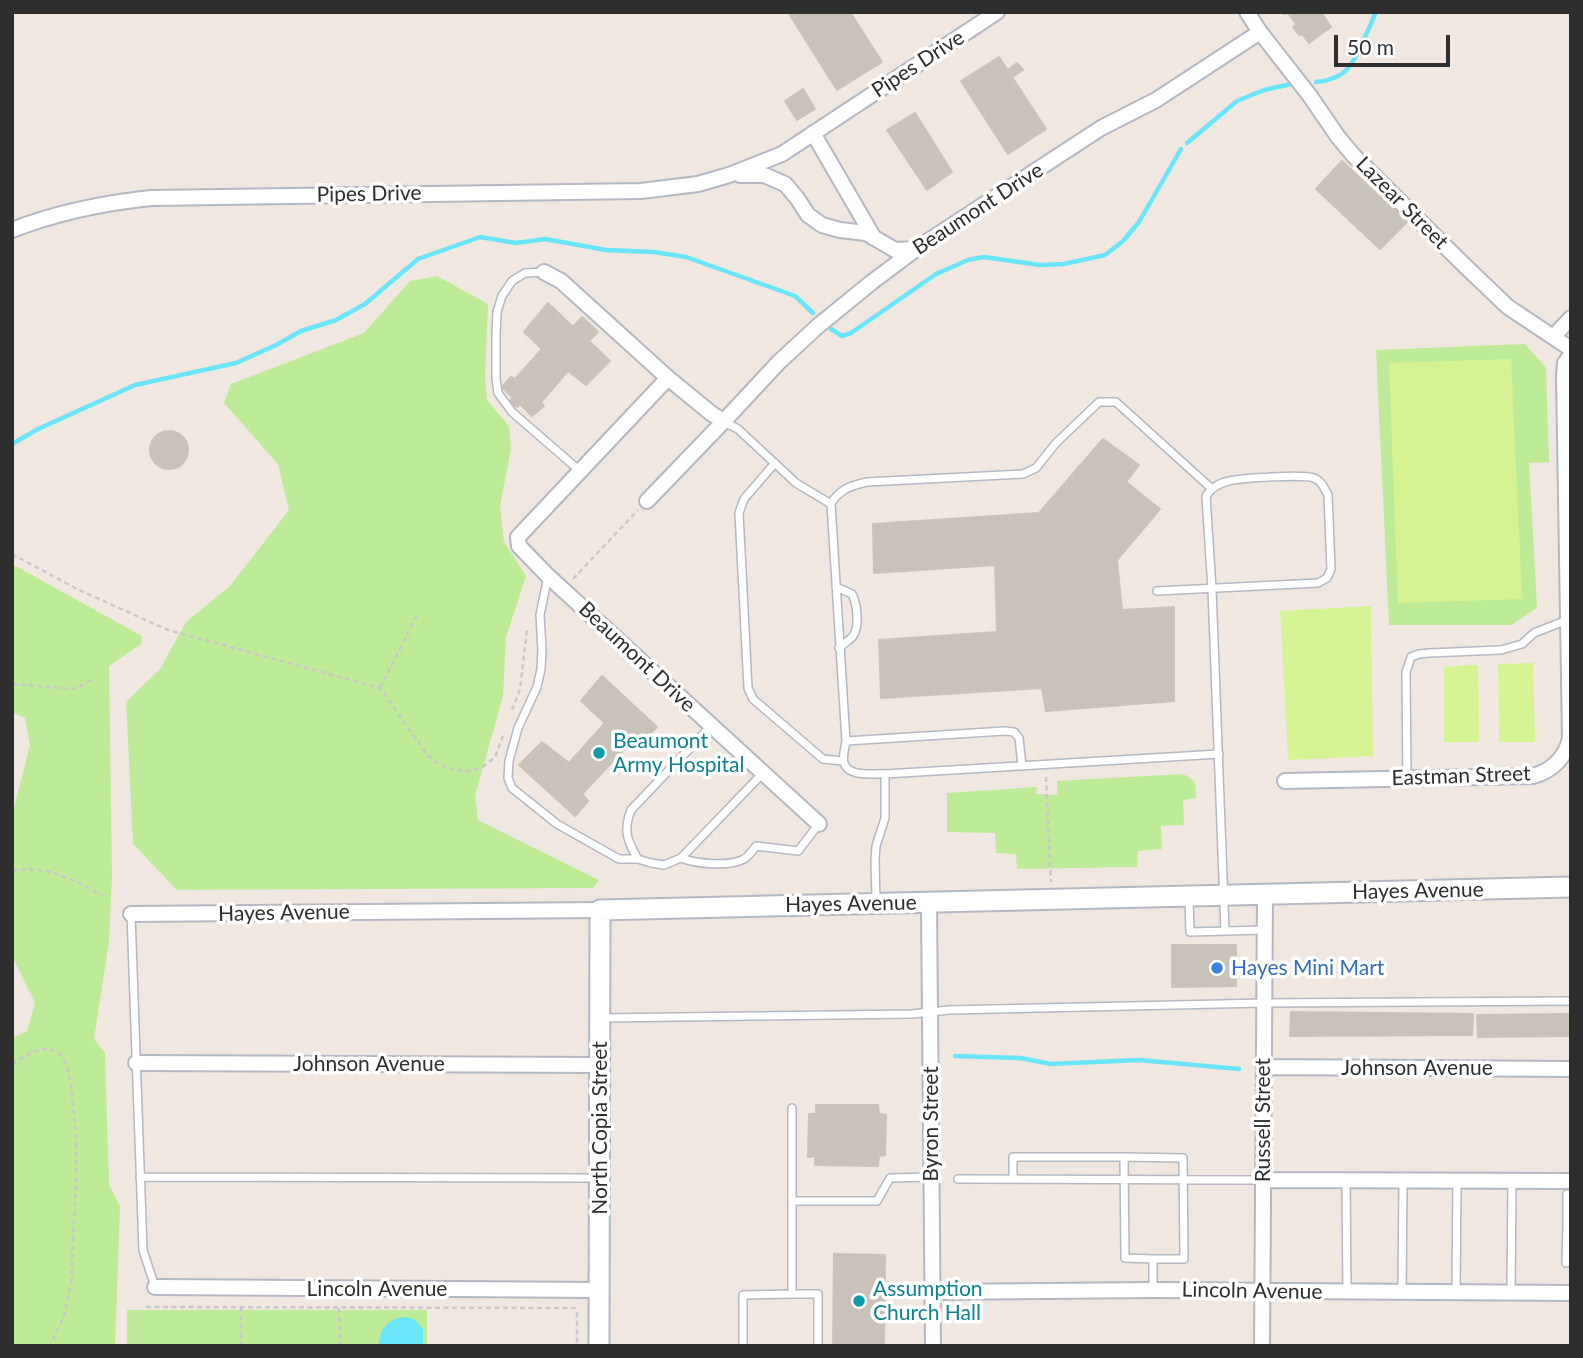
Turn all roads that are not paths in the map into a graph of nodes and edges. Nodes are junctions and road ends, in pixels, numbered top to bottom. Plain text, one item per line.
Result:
1 (997, 12) edge
2 (1247, 12) edge
3 (1260, 32) junction
4 (813, 133) junction
5 (729, 175) junction
6 (12, 230) edge
7 (874, 237) junction
8 (916, 249) junction
9 (544, 272) joint
10 (1571, 318) edge
11 (1553, 337) junction
12 (1571, 349) edge
13 (1571, 355) edge
14 (668, 378) junction
15 (724, 421) junction
16 (775, 463) junction
17 (580, 471) junction
18 (1211, 488) junction
19 (646, 501) dead end
20 (830, 504) junction
21 (548, 576) junction
22 (836, 587) junction
23 (1212, 589) junction
24 (1157, 591) dead end
25 (1568, 619) junction
26 (839, 648) junction
27 (711, 726) junction
28 (846, 741) junction
29 (1219, 754) junction
30 (843, 761) junction
31 (1022, 766) junction
32 (763, 773) junction
33 (885, 774) junction
34 (1407, 778) junction
35 (1284, 781) dead end
36 (819, 824) joint
37 (681, 858) junction
38 (638, 859) junction
39 (1571, 887) edge
40 (1189, 895) junction
41 (1224, 895) junction
42 (1265, 895) junction
43 (929, 902) junction
44 (876, 903) junction
45 (600, 910) junction
46 (131, 914) joint
47 (1265, 930) junction
48 (1225, 931) junction
49 (1571, 1001) edge
50 (1264, 1003) junction
51 (931, 1012) junction
52 (601, 1017) junction
53 (136, 1063) junction
54 (601, 1065) junction
55 (1264, 1067) junction
56 (1571, 1069) edge
57 (792, 1108) dead end
58 (1124, 1157) junction
59 (140, 1177) junction
60 (932, 1177) junction
61 (600, 1178) junction
62 (958, 1179) dead end
63 (1013, 1179) junction
64 (1124, 1180) junction
65 (1183, 1180) junction
66 (1263, 1180) junction
67 (1346, 1180) junction
68 (1403, 1180) junction
69 (1457, 1181) junction
70 (1512, 1181) junction
71 (1569, 1188) edge
72 (792, 1201) junction
73 (1569, 1226) edge
74 (1153, 1259) junction
75 (1566, 1263) dead end
76 (155, 1287) joint
77 (599, 1290) junction
78 (1153, 1290) junction
79 (1262, 1291) junction
80 (934, 1292) junction
81 (1347, 1292) junction
82 (1402, 1292) junction
83 (1456, 1292) junction
84 (1511, 1292) junction
85 (1571, 1293) edge
86 (792, 1294) junction
87 (599, 1346) edge
88 (743, 1346) edge
89 (818, 1346) edge
90 (933, 1346) edge
91 (1262, 1346) edge

1 - 4 street, Pipes Drive
2 - 3 street, Lazear Street
3 - 8 street, Beaumont Drive
3 - 11 street, Lazear Street
4 - 5 street, Pipes Drive
4 - 7 street
5 - 6 street, Pipes Drive
5 - 7 street, Pipes Drive
7 - 8 street, Pipes Drive
8 - 15 street, Beaumont Drive
9 - 14 street
9 - 17 lane
10 - 11 street
11 - 12 street, Lazear Street
13 - 25 street, Eastman Street
14 - 15 street
14 - 17 street
15 - 16 lane
15 - 19 street, Beaumont Drive
16 - 20 lane
16 - 30 lane
17 - 21 street, Beaumont Drive
18 - 20 lane
18 - 23 lane
18 - 23 lane
20 - 22 lane
21 - 27 street, Beaumont Drive
21 - 38 lane
22 - 26 lane
22 - 26 lane
23 - 24 lane
23 - 29 lane
25 - 34 lane
25 - 34 street, Eastman Street
26 - 28 lane
27 - 32 street, Beaumont Drive
27 - 38 lane
28 - 30 lane
28 - 31 lane
29 - 31 lane
29 - 41 lane
30 - 33 lane
31 - 33 lane
32 - 36 street, Beaumont Drive
32 - 37 lane
33 - 44 lane
34 - 35 street, Eastman Street
36 - 37 lane
37 - 38 lane
39 - 42 street, Hayes Avenue
40 - 41 street, Hayes Avenue
40 - 43 street, Hayes Avenue
40 - 48 lane
41 - 42 street, Hayes Avenue
41 - 48 lane
42 - 47 street, Russell Street
43 - 44 street, Hayes Avenue
43 - 51 street, Byron Street
44 - 45 street, Hayes Avenue
45 - 46 street, Hayes Avenue
45 - 52 street, North Copia Street
46 - 53 lane
47 - 48 lane
47 - 50 street, Russell Street
49 - 50 lane
50 - 51 lane
50 - 55 street, Russell Street
51 - 52 lane
51 - 60 street, Byron Street
52 - 54 street, North Copia Street
53 - 54 street, Johnson Avenue
53 - 59 lane
54 - 61 street, North Copia Street
55 - 56 street, Johnson Avenue
55 - 66 street, Russell Street
57 - 72 lane
58 - 63 lane
58 - 64 lane
58 - 65 lane
59 - 61 lane
59 - 76 lane
60 - 72 lane
60 - 80 street, Byron Street
61 - 77 street, North Copia Street
62 - 63 lane
63 - 64 lane
64 - 65 lane
64 - 74 lane
65 - 66 lane
65 - 74 lane
66 - 67 street
66 - 79 street, Russell Street
67 - 68 street
67 - 81 lane
68 - 69 street
68 - 82 lane
69 - 70 street
69 - 83 lane
70 - 71 street
70 - 84 lane
71 - 73 lane
72 - 86 lane
73 - 75 lane
74 - 78 lane
76 - 77 street, Lincoln Avenue
77 - 87 street, North Copia Street
78 - 79 street, Lincoln Avenue
78 - 80 street, Lincoln Avenue
79 - 81 street, Lincoln Avenue
79 - 91 street, Russell Street
80 - 90 street, Byron Street
81 - 82 street, Lincoln Avenue
82 - 83 street, Lincoln Avenue
83 - 84 street, Lincoln Avenue
84 - 85 street, Lincoln Avenue
86 - 88 lane
86 - 89 lane

